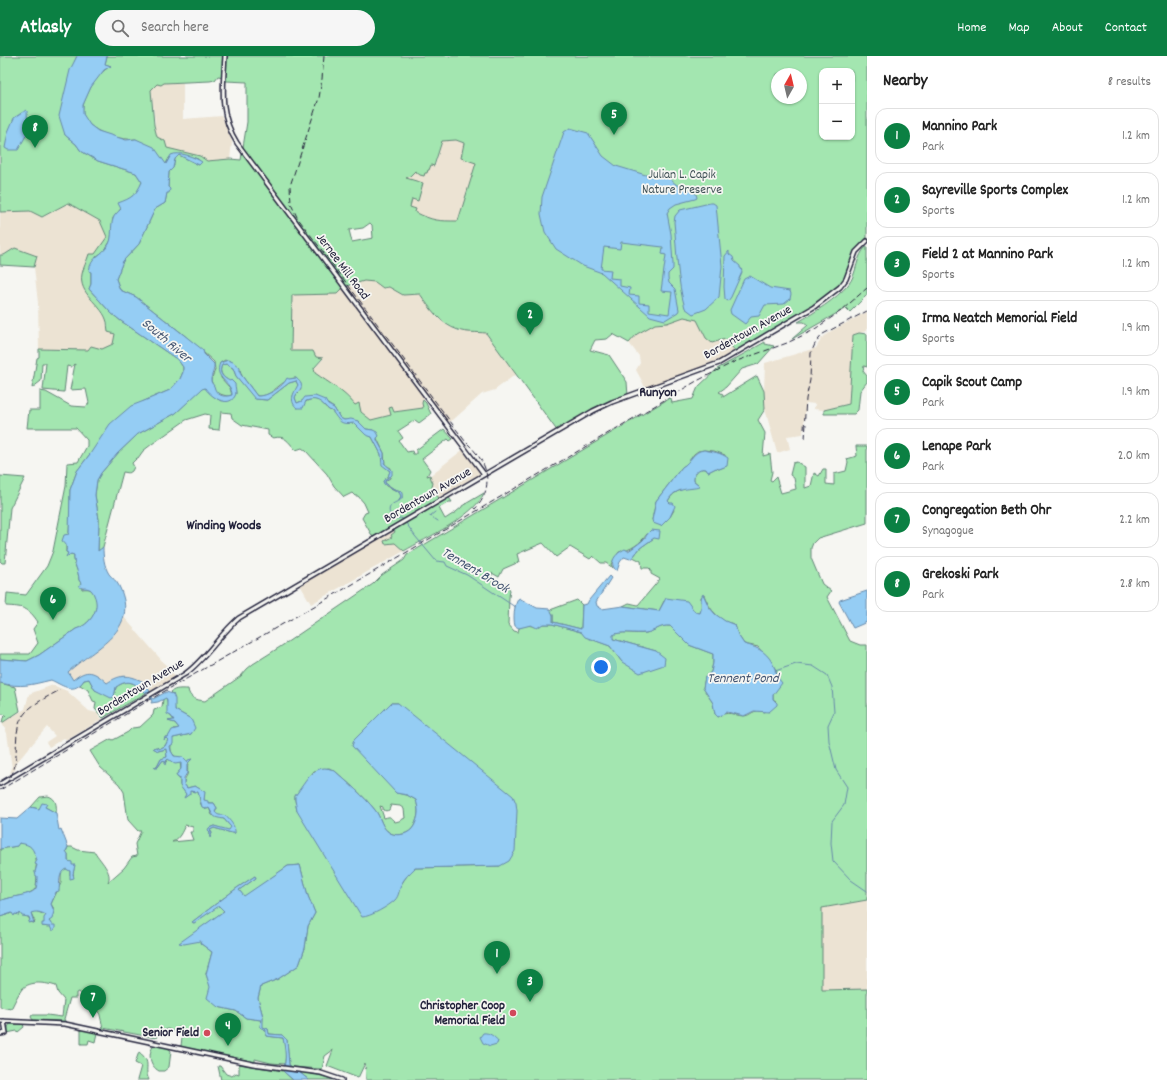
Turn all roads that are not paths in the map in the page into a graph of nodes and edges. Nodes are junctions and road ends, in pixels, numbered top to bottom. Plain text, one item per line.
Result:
1 (225, 56) edge
2 (867, 241) edge
3 (484, 474) junction
4 (0, 784) edge
5 (0, 1021) edge
6 (6, 1021) junction
7 (0, 1027) edge
8 (6, 1031) junction
9 (0, 1034) edge
10 (342, 1080) edge

1 - 3 main road, Jernee Mill Road
2 - 3 main road, Bordentown Avenue
3 - 4 main road, Bordentown Avenue
5 - 6 main road
6 - 8 main road
6 - 10 main road
7 - 8 main road
8 - 9 main road

